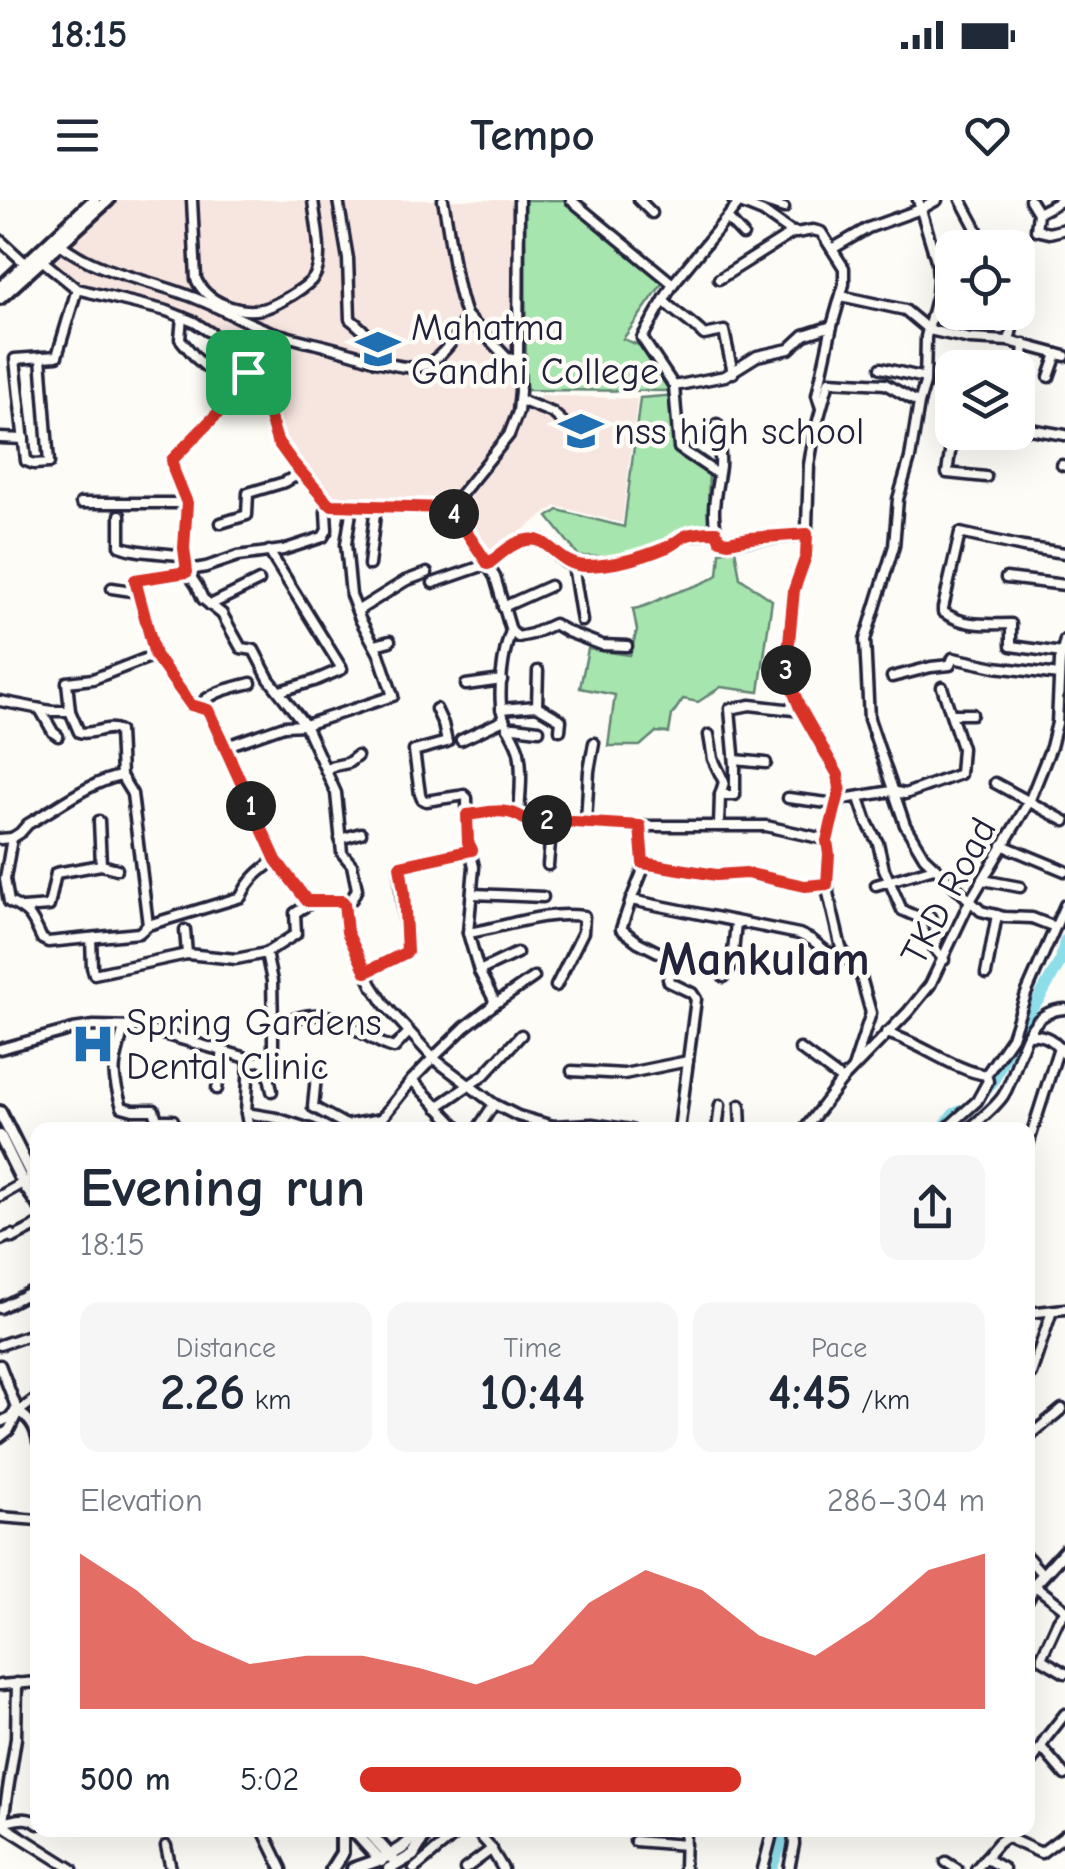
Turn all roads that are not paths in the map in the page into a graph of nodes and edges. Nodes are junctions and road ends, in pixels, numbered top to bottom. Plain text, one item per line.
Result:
1 (94, 200) edge
2 (108, 200) edge
3 (192, 200) edge
4 (313, 200) edge
5 (338, 200) edge
6 (443, 200) edge
7 (520, 200) edge
8 (571, 200) edge
9 (639, 200) edge
10 (759, 200) edge
11 (936, 200) edge
12 (960, 200) edge
13 (1030, 200) edge
14 (1063, 200) edge
15 (736, 202) edge
16 (919, 204) edge
17 (784, 208) dead end
18 (652, 212) dead end
19 (1038, 214) junction
20 (728, 220) junction
21 (1065, 229) edge
22 (976, 230) dead end
23 (794, 232) junction
24 (743, 235) dead end
25 (0, 240) edge
26 (59, 243) junction
27 (832, 249) junction
28 (933, 251) joint
29 (38, 257) junction
30 (26, 264) junction
31 (719, 278) dead end
32 (673, 284) junction
33 (0, 288) edge
34 (78, 288) junction
35 (841, 296) junction
36 (0, 298) edge
37 (664, 302) junction
38 (466, 315) junction
39 (182, 317) junction
40 (832, 326) junction
41 (929, 330) junction
42 (1012, 330) edge
43 (1010, 341) junction
44 (1024, 344) junction
45 (1024, 350) edge
46 (1061, 355) edge
47 (41, 357) junction
48 (518, 360) junction
49 (376, 361) junction
50 (881, 368) dead end
51 (248, 372) junction
52 (733, 373) junction
53 (217, 376) dead end
54 (1050, 377) dead end
55 (925, 378) junction
56 (674, 386) junction
57 (520, 400) junction
58 (919, 403) junction
59 (821, 408) junction
60 (565, 424) dead end
61 (717, 424) dead end
62 (1035, 429) edge
63 (1065, 435) edge
64 (0, 438) edge
65 (24, 439) junction
66 (950, 450) edge
67 (302, 472) junction
68 (718, 474) junction
69 (986, 477) dead end
70 (81, 503) dead end
71 (187, 503) junction
72 (328, 503) junction
73 (352, 506) junction
74 (376, 506) junction
75 (450, 508) junction
76 (120, 515) dead end
77 (222, 523) dead end
78 (716, 532) junction
79 (807, 534) junction
80 (269, 552) junction
81 (1065, 553) edge
82 (185, 556) junction
83 (488, 564) junction
84 (574, 564) junction
85 (368, 565) dead end
86 (187, 572) junction
87 (427, 573) dead end
88 (1006, 578) dead end
89 (259, 582) dead end
90 (433, 584) dead end
91 (1065, 585) edge
92 (550, 586) dead end
93 (112, 588) dead end
94 (138, 592) junction
95 (210, 605) junction
96 (503, 607) junction
97 (357, 610) junction
98 (582, 621) dead end
99 (511, 631) junction
100 (1065, 640) edge
101 (390, 641) dead end
102 (376, 646) junction
103 (627, 646) dead end
104 (1062, 652) junction
105 (155, 655) junction
106 (538, 671) dead end
107 (892, 677) dead end
108 (1061, 679) edge
109 (502, 680) junction
110 (251, 683) dead end
111 (466, 685) dead end
112 (942, 688) dead end
113 (280, 691) junction
114 (0, 701) edge
115 (537, 706) junction
116 (436, 709) dead end
117 (501, 709) junction
118 (40, 710) junction
119 (208, 710) junction
120 (802, 710) junction
121 (70, 712) junction
122 (1061, 713) edge
123 (952, 714) junction
124 (972, 714) dead end
125 (506, 724) junction
126 (305, 725) junction
127 (539, 730) dead end
128 (560, 730) dead end
129 (709, 735) dead end
130 (58, 736) dead end
131 (461, 740) dead end
132 (594, 743) dead end
133 (1052, 744) junction
134 (224, 747) junction
135 (1065, 748) edge
136 (358, 756) dead end
137 (735, 760) junction
138 (766, 763) dead end
139 (325, 768) junction
140 (121, 776) junction
141 (995, 782) dead end
142 (892, 792) junction
143 (720, 795) junction
144 (788, 798) dead end
145 (858, 798) junction
146 (836, 802) junction
147 (1028, 804) junction
148 (467, 815) junction
149 (520, 815) junction
150 (552, 820) junction
151 (99, 821) dead end
152 (586, 822) junction
153 (1065, 823) edge
154 (640, 826) junction
155 (719, 826) junction
156 (362, 833) dead end
157 (12, 838) junction
158 (0, 839) edge
159 (340, 839) junction
160 (827, 841) junction
161 (1002, 845) junction
162 (472, 850) junction
163 (276, 860) junction
164 (643, 863) junction
165 (101, 865) junction
166 (548, 865) dead end
167 (934, 868) junction
168 (117, 869) dead end
169 (1065, 871) edge
170 (983, 880) junction
171 (890, 882) junction
172 (827, 884) junction
173 (876, 885) dead end
174 (1020, 887) dead end
175 (472, 894) junction
176 (543, 897) dead end
177 (631, 900) junction
178 (970, 901) junction
179 (312, 902) junction
180 (344, 903) junction
181 (1065, 906) edge
182 (22, 908) junction
183 (998, 915) junction
184 (736, 922) junction
185 (148, 925) junction
186 (1055, 926) junction
187 (184, 930) dead end
188 (468, 933) junction
189 (91, 938) junction
190 (266, 953) junction
191 (517, 953) dead end
192 (187, 954) junction
193 (849, 960) junction
194 (944, 960) junction
195 (479, 971) junction
196 (366, 972) junction
197 (986, 974) dead end
198 (534, 977) dead end
199 (724, 977) dead end
200 (556, 986) dead end
201 (492, 1006) junction
202 (1065, 1009) edge
203 (273, 1026) junction
204 (124, 1027) junction
205 (408, 1033) junction
206 (886, 1033) junction
207 (521, 1035) dead end
208 (1026, 1035) junction
209 (1059, 1046) junction
210 (0, 1049) edge
211 (800, 1049) dead end
212 (222, 1051) junction
213 (1065, 1055) edge
214 (433, 1058) junction
215 (266, 1061) junction
216 (688, 1061) junction
217 (249, 1062) junction
218 (318, 1066) dead end
219 (853, 1068) junction
220 (572, 1070) dead end
221 (986, 1075) junction
222 (412, 1080) junction
223 (842, 1080) junction
224 (467, 1085) junction
225 (217, 1089) dead end
226 (272, 1091) dead end
227 (494, 1104) junction
228 (720, 1105) dead end
229 (740, 1105) dead end
230 (436, 1107) junction
231 (0, 1112) edge
232 (246, 1113) junction
233 (172, 1120) dead end
234 (248, 1122) edge
235 (289, 1122) edge
236 (336, 1122) edge
237 (370, 1122) edge
238 (452, 1122) edge
239 (482, 1122) edge
240 (536, 1122) edge
241 (680, 1122) edge
242 (718, 1122) edge
243 (740, 1122) edge
244 (810, 1122) edge
245 (953, 1122) edge
246 (976, 1122) edge
247 (1035, 1123) edge
248 (0, 1136) edge
249 (30, 1181) edge
250 (30, 1181) edge
251 (30, 1183) edge
252 (0, 1196) edge
253 (30, 1229) edge
254 (0, 1240) edge
255 (30, 1292) edge
256 (0, 1308) edge
257 (1065, 1309) edge
258 (1052, 1311) junction
259 (1035, 1312) edge
260 (30, 1335) edge
261 (0, 1345) edge
262 (1035, 1362) edge
263 (0, 1364) edge
264 (30, 1402) edge
265 (17, 1410) junction
266 (1062, 1410) dead end
267 (0, 1422) edge
268 (30, 1422) edge
269 (1035, 1432) edge
270 (0, 1437) edge
271 (0, 1517) edge
272 (30, 1519) edge
273 (1065, 1551) edge
274 (1035, 1566) edge
275 (1043, 1575) junction
276 (1035, 1585) edge
277 (1035, 1587) edge
278 (1065, 1610) edge
279 (1065, 1673) edge
280 (30, 1682) edge
281 (17, 1683) junction
282 (0, 1684) edge
283 (1065, 1714) edge
284 (1041, 1747) junction
285 (1035, 1756) edge
286 (1065, 1775) edge
287 (30, 1819) edge
288 (2, 1823) edge
289 (1065, 1835) edge
290 (266, 1837) edge
291 (342, 1837) edge
292 (361, 1837) edge
293 (372, 1837) edge
294 (414, 1837) edge
295 (424, 1837) edge
296 (453, 1837) edge
297 (481, 1837) edge
298 (685, 1837) edge
299 (772, 1837) edge
300 (794, 1837) edge
301 (635, 1841) dead end
302 (685, 1845) junction
303 (166, 1846) dead end
304 (492, 1849) junction
305 (985, 1858) junction
306 (946, 1862) dead end
307 (391, 1865) edge
308 (72, 1869) edge
309 (172, 1869) edge
310 (282, 1869) edge
311 (332, 1869) edge
312 (354, 1869) edge
313 (414, 1869) edge
314 (466, 1869) edge
315 (503, 1869) edge
316 (684, 1869) edge
317 (763, 1869) edge
318 (789, 1869) edge
319 (957, 1869) edge
320 (976, 1869) edge
321 (1004, 1869) edge

1 - 29 main road
2 - 26 main road
3 - 4 street
5 - 49 street
6 - 38 street
7 - 48 street
8 - 32 street
9 - 18 street
10 - 17 street
11 - 16 street
12 - 22 street
13 - 19 street
14 - 19 street
15 - 20 street
15 - 23 street
16 - 27 street
16 - 28 street
19 - 21 street
20 - 24 street
20 - 32 street
23 - 27 street
23 - 31 street
25 - 30 street
26 - 29 main road
26 - 49 street
27 - 35 street
28 - 41 street
29 - 30 main road
29 - 34 street
29 - 36 main road
30 - 33 main road
32 - 37 street
34 - 39 street
34 - 47 street
35 - 40 street
35 - 41 street
37 - 52 street
37 - 56 street
38 - 48 street
38 - 49 street
39 - 51 street
39 - 53 street
40 - 52 street
40 - 59 street
41 - 43 street
41 - 55 street
42 - 43 street
43 - 44 street
44 - 45 street
44 - 46 street
46 - 54 street
47 - 65 street
47 - 65 street
48 - 57 street
50 - 55 street
51 - 67 street
51 - 71 street
52 - 56 street
55 - 58 street
56 - 68 street
57 - 60 street
57 - 75 street
58 - 59 street
58 - 142 street
59 - 79 street
61 - 68 street
62 - 63 street
64 - 65 street
66 - 69 street
67 - 72 street
67 - 77 street
68 - 78 street
70 - 71 street
71 - 82 street
72 - 73 street
72 - 80 street
73 - 74 street
73 - 97 street
74 - 75 street
74 - 85 street
75 - 83 street
76 - 82 street
78 - 79 street
78 - 84 street
79 - 120 street
80 - 86 street
80 - 113 street
81 - 104 street
82 - 86 street
83 - 84 street
83 - 90 street
83 - 96 street
84 - 98 street
86 - 94 street
86 - 95 street
87 - 97 street
88 - 91 street
89 - 95 street
92 - 96 street
93 - 94 street
94 - 105 street
95 - 113 street
96 - 99 street
97 - 102 street
99 - 103 street
99 - 109 street
100 - 104 street, TKD Road
101 - 102 street
102 - 126 street
104 - 108 street, TKD Road
105 - 119 street
105 - 121 street
106 - 115 street
107 - 108 street
108 - 122 street, TKD Road
109 - 111 street
109 - 117 street
110 - 119 street
112 - 123 street
113 - 126 street
114 - 118 street
115 - 117 street
115 - 128 street
116 - 148 street
117 - 125 street
118 - 121 street
118 - 130 street
119 - 134 street
120 - 137 street
120 - 146 street
121 - 140 street
122 - 133 street, TKD Road
123 - 124 street
123 - 142 street
125 - 127 street
125 - 131 street
125 - 149 street
126 - 134 street
126 - 139 street
129 - 143 street
132 - 152 street
133 - 135 street
133 - 147 street, TKD Road
134 - 163 street
136 - 139 street
137 - 138 street
137 - 143 street
139 - 159 street
140 - 157 street
140 - 185 street
141 - 147 street
142 - 145 street
142 - 167 street
143 - 155 street
144 - 146 street
145 - 146 street
145 - 171 street
146 - 160 street
147 - 153 street
147 - 161 street, TKD Road
148 - 149 street
148 - 162 street
149 - 150 street
150 - 152 street
150 - 166 street
151 - 165 street
152 - 154 street
154 - 155 street
154 - 164 street
155 - 160 street
156 - 159 street
157 - 158 street
157 - 182 street
159 - 180 street
160 - 172 street
161 - 169 street
161 - 170 street, TKD Road
162 - 175 street
162 - 196 street
163 - 179 street
163 - 185 street
164 - 172 street
164 - 177 street
165 - 168 street
165 - 182 street
167 - 171 street
167 - 178 street
170 - 174 street
170 - 178 street, TKD Road
171 - 173 street
171 - 194 street
172 - 193 street
175 - 176 street
175 - 188 street
177 - 184 street
177 - 216 street
178 - 183 street
178 - 194 street, TKD Road
179 - 180 street
179 - 190 street
180 - 196 street
181 - 186 street
182 - 189 street
183 - 186 street
183 - 197 street
184 - 193 street
184 - 199 street
185 - 189 street
186 - 221 street
187 - 192 street
188 - 195 street
188 - 200 street
189 - 192 street
190 - 192 street
190 - 203 street
191 - 195 street
193 - 219 street
194 - 206 street, TKD Road
195 - 201 street
196 - 205 street
198 - 201 street
201 - 214 street
202 - 208 street
203 - 205 street
203 - 215 street
204 - 210 street
204 - 212 street
204 - 233 street
205 - 214 street
206 - 219 street, TKD Road
206 - 221 street
207 - 224 street
208 - 209 street
208 - 246 street
209 - 213 street
209 - 247 street
211 - 223 street
212 - 217 street
212 - 225 street
214 - 222 street
214 - 224 street
215 - 217 street
215 - 226 street
216 - 220 street
216 - 241 street
217 - 232 street
218 - 236 street
219 - 223 street, TKD Road
221 - 245 street
222 - 230 street
222 - 237 street
223 - 244 street, TKD Road
224 - 227 street
224 - 230 street
227 - 239 street
227 - 240 street
228 - 242 street
229 - 243 street
230 - 238 street
231 - 249 main road
232 - 234 street
232 - 235 street
248 - 250 main road
251 - 252 street
253 - 254 street
255 - 256 street
257 - 258 street
258 - 259 street
258 - 262 street
260 - 261 street
263 - 265 street
264 - 265 street
265 - 267 street
265 - 268 street
265 - 270 street
266 - 269 street
271 - 272 street
273 - 275 main road
274 - 275 street
275 - 276 main road
277 - 278 street
278 - 279 street
280 - 281 street
281 - 282 street
281 - 288 street
283 - 284 street
284 - 285 street
284 - 286 street
287 - 288 street
288 - 308 street
289 - 305 street
290 - 310 street
291 - 311 main road
292 - 307 main road
293 - 307 main road
294 - 307 main road
295 - 307 main road
296 - 313 street
297 - 304 street
298 - 302 street
299 - 317 street
300 - 318 street
301 - 302 street
302 - 316 street
303 - 309 street
304 - 314 street
304 - 315 street
305 - 320 street
305 - 321 street
306 - 319 street
307 - 312 main road

